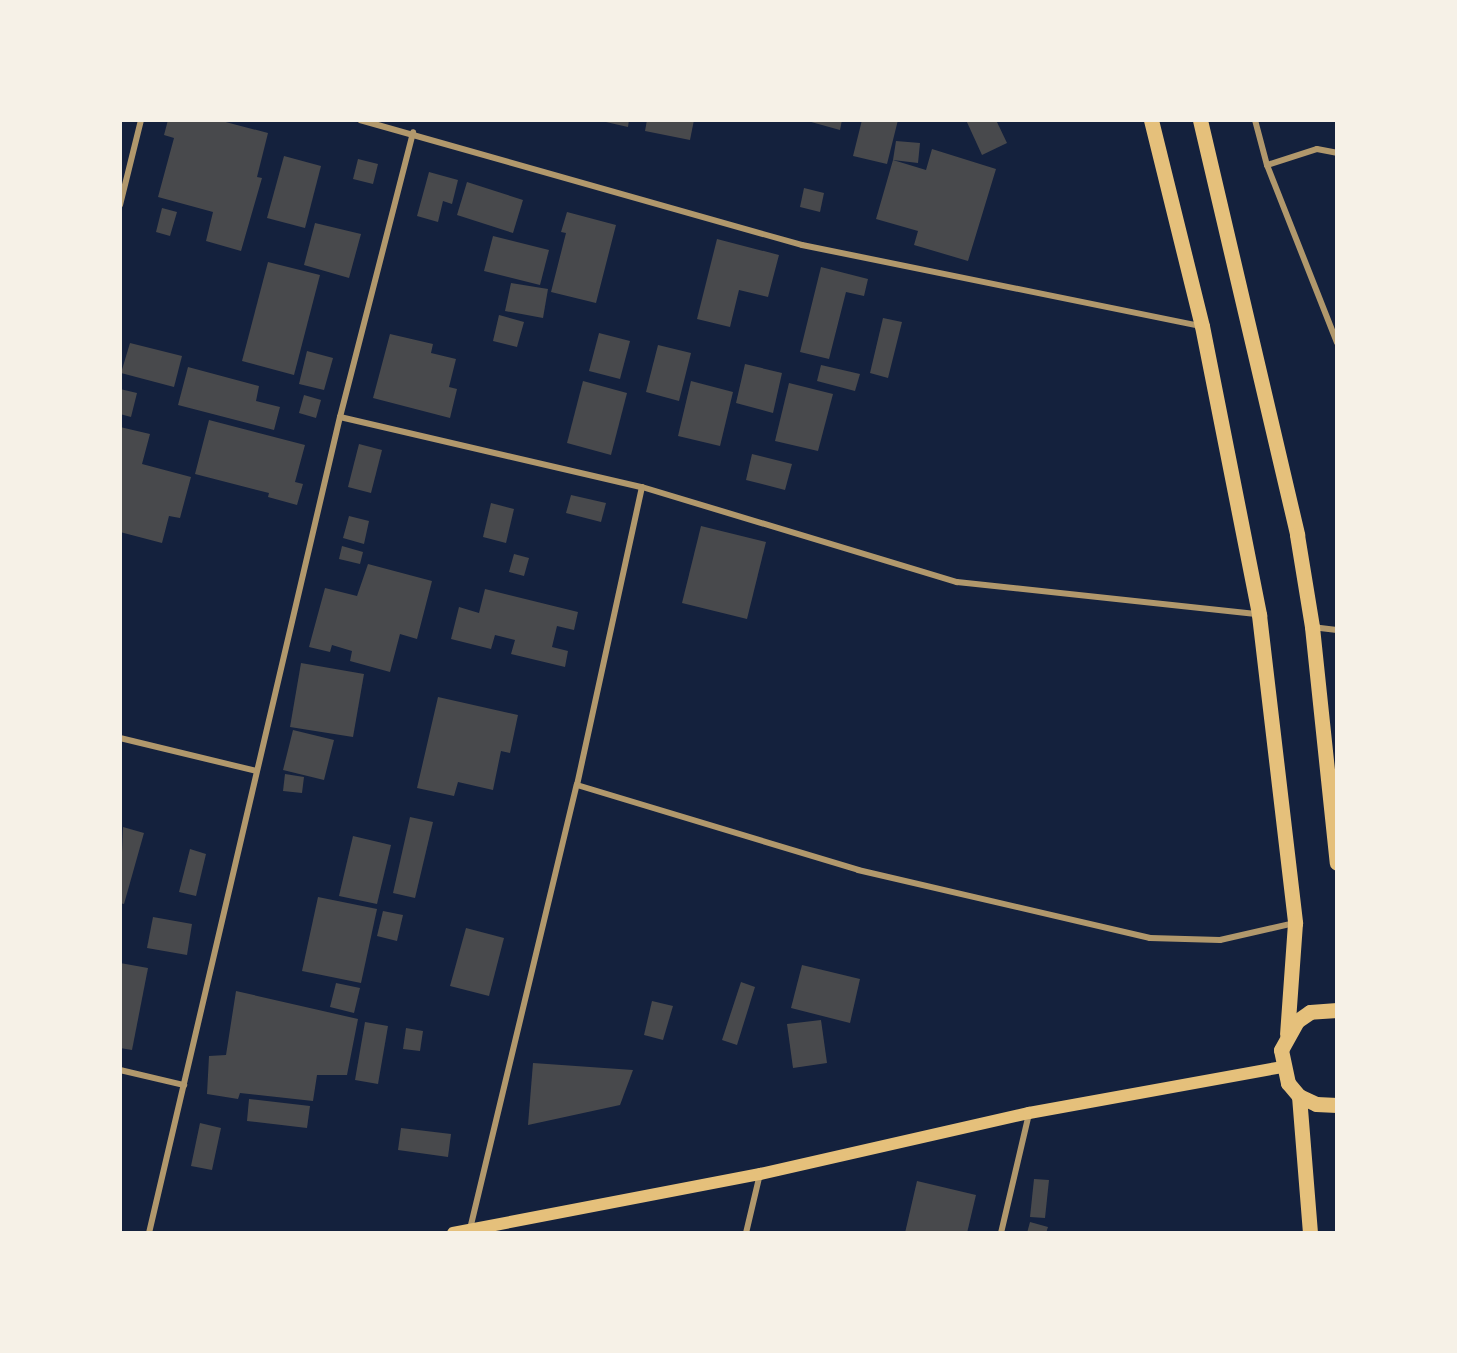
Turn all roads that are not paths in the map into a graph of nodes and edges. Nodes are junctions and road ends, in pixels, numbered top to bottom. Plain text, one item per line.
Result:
1 (141, 120) edge
2 (360, 120) edge
3 (1150, 120) edge
4 (1200, 120) edge
5 (1255, 120) edge
6 (413, 132) junction
7 (1337, 153) edge
8 (1267, 165) junction
9 (120, 205) edge
10 (1202, 326) junction
11 (1337, 343) edge
12 (340, 417) junction
13 (642, 487) junction
14 (1258, 615) junction
15 (1312, 627) junction
16 (1337, 630) edge
17 (120, 738) edge
18 (256, 771) junction
19 (577, 785) junction
20 (1337, 863) edge
21 (1295, 923) junction
22 (1337, 1010) edge
23 (1287, 1034) junction
24 (1282, 1067) junction
25 (120, 1070) edge
26 (184, 1085) junction
27 (1299, 1096) junction
28 (1337, 1105) edge
29 (1029, 1113) junction
30 (760, 1174) junction
31 (470, 1229) junction
32 (149, 1233) edge
33 (453, 1233) edge
34 (746, 1233) edge
35 (1001, 1233) edge
36 (1310, 1233) edge

1 - 9 street
2 - 6 street
3 - 10 main road
4 - 15 main road
5 - 8 street
6 - 10 street
6 - 12 street
7 - 8 street
8 - 11 street
10 - 14 main road
12 - 13 street
12 - 18 street
13 - 14 street
13 - 19 street
14 - 21 main road
15 - 16 street
15 - 20 main road
17 - 18 street
18 - 26 street
19 - 21 street
19 - 31 street
21 - 23 main road
22 - 23 main road
23 - 24 main road
24 - 27 main road
24 - 29 main road
25 - 26 street
26 - 32 street
27 - 28 main road
27 - 36 main road
29 - 30 main road
29 - 35 street
30 - 31 main road
30 - 34 street
31 - 33 main road

